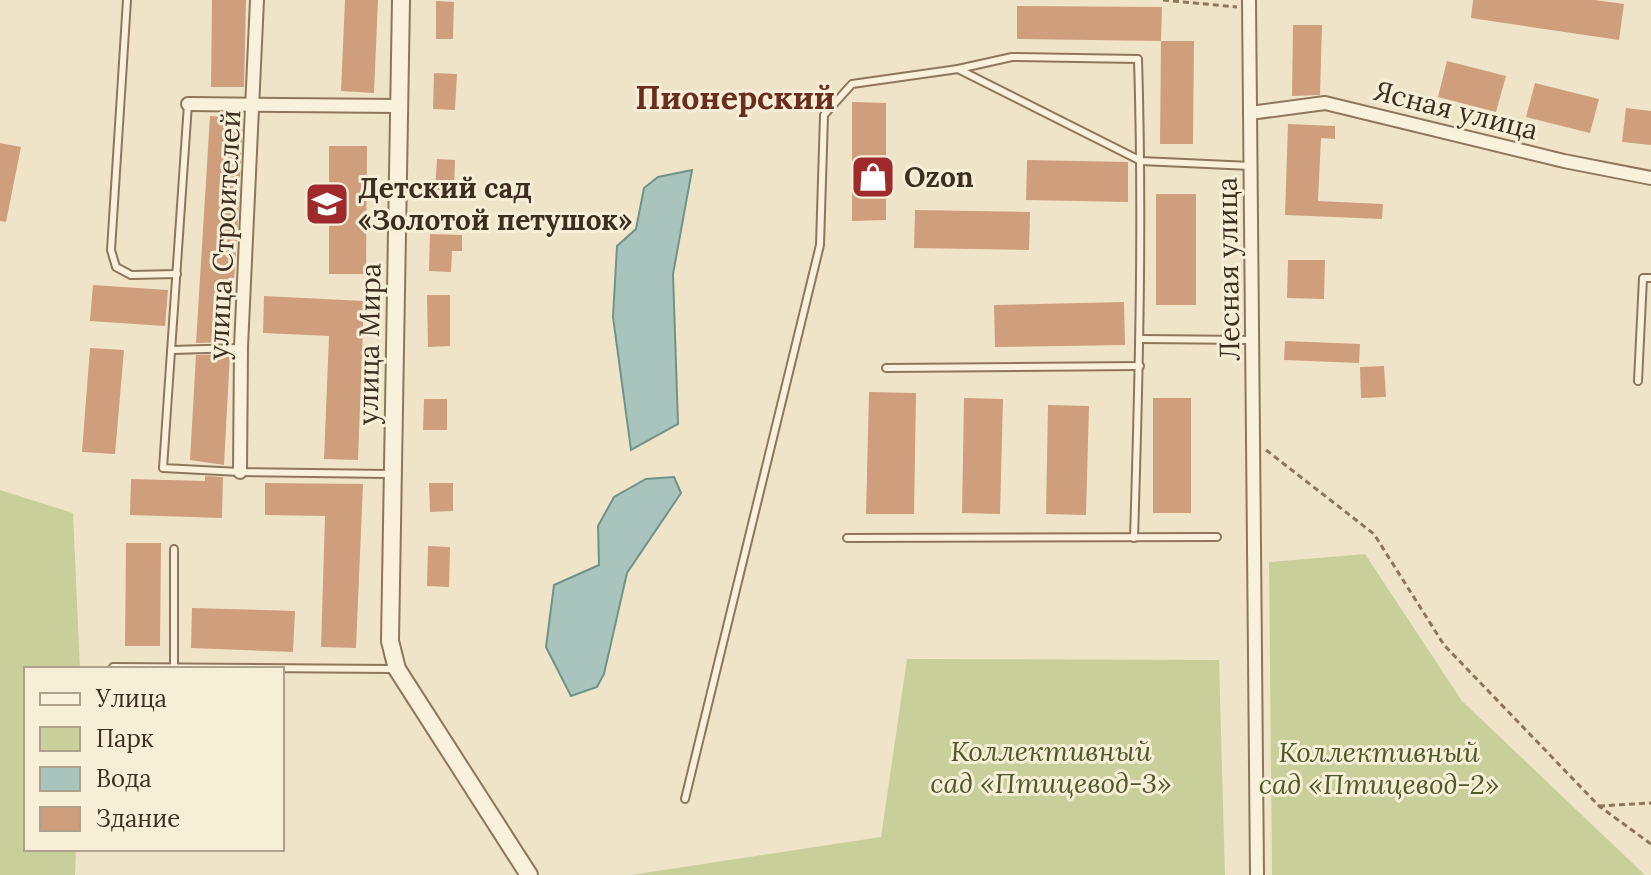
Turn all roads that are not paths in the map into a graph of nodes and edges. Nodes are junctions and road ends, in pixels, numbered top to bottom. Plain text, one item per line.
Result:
1 (127, 0) edge
2 (257, 0) edge
3 (401, 0) edge
4 (1249, 4) edge
5 (958, 69) junction
6 (254, 103) junction
7 (188, 104) joint
8 (399, 106) junction
9 (1250, 113) junction
10 (1141, 161) junction
11 (1251, 166) junction
12 (1651, 178) edge
13 (177, 274) junction
14 (1651, 278) edge
15 (1141, 339) junction
16 (1252, 340) junction
17 (241, 347) junction
18 (172, 350) junction
19 (1140, 366) junction
20 (886, 368) dead end
21 (1638, 381) dead end
22 (240, 472) junction
23 (393, 474) junction
24 (1217, 537) dead end
25 (847, 538) dead end
26 (1134, 538) junction
27 (174, 549) dead end
28 (113, 667) dead end
29 (174, 667) edge
30 (284, 668) edge
31 (397, 669) junction
32 (685, 799) dead end
33 (529, 875) edge
34 (1257, 875) edge

1 - 13 lane
2 - 6 street, улица Строителей
3 - 8 street, улица Мира
4 - 9 street, Лесная улица
5 - 10 lane
5 - 10 lane
5 - 32 lane
6 - 7 street
6 - 8 street
6 - 17 street, улица Строителей
7 - 13 lane
8 - 23 street, улица Мира
9 - 11 street, Лесная улица
9 - 12 street, Ясная улица
10 - 11 lane
10 - 15 lane
11 - 16 street, Лесная улица
13 - 18 lane
14 - 21 lane
15 - 16 lane
15 - 19 lane
16 - 34 street, Лесная улица
17 - 18 lane
17 - 22 street, улица Строителей
18 - 22 lane
19 - 20 lane
19 - 26 lane
22 - 23 lane
23 - 31 street, улица Мира
24 - 26 lane
25 - 26 lane
27 - 29 lane
28 - 29 lane
30 - 31 lane
31 - 33 street, улица Мира

